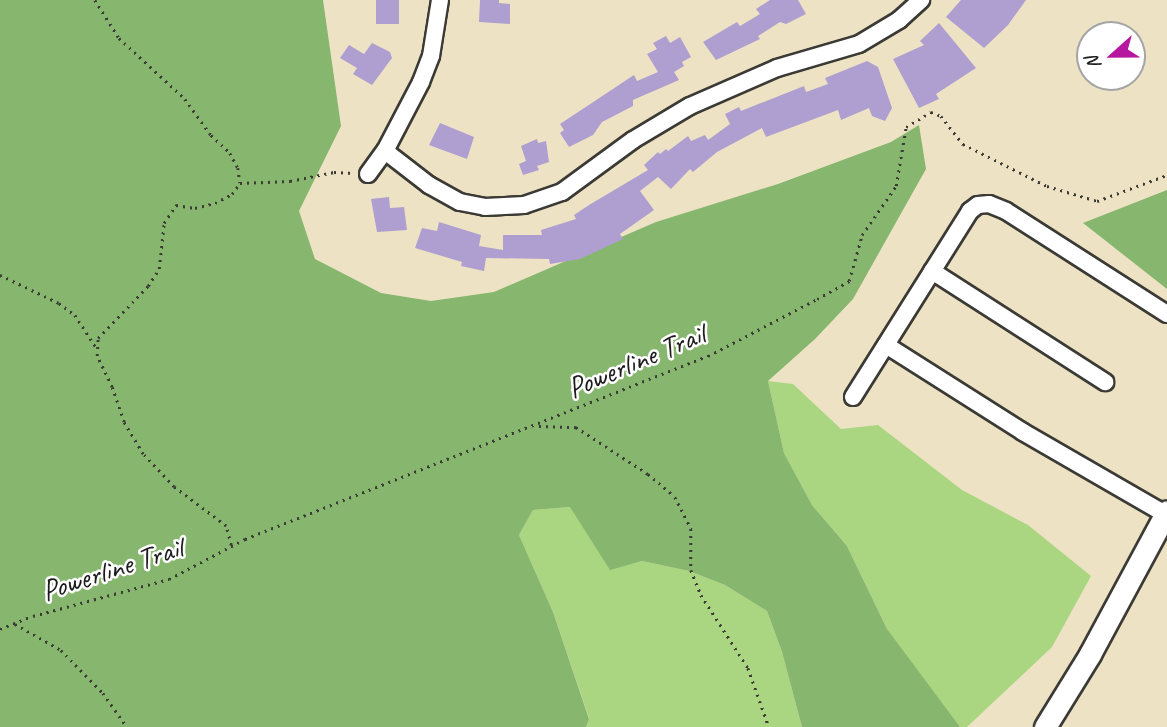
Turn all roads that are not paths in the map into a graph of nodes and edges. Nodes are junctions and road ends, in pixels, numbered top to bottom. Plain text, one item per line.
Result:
1 (440, 0) edge
2 (921, 0) edge
3 (385, 151) junction
4 (368, 174) road end
5 (932, 271) junction
6 (1167, 314) edge
7 (887, 345) junction
8 (1105, 383) dead end
9 (853, 397) dead end
10 (1166, 513) edge
11 (1045, 727) edge

1 - 3 street
2 - 3 street
3 - 4 street
5 - 6 street
5 - 7 street
5 - 8 street
7 - 9 street
7 - 10 street
10 - 11 street

